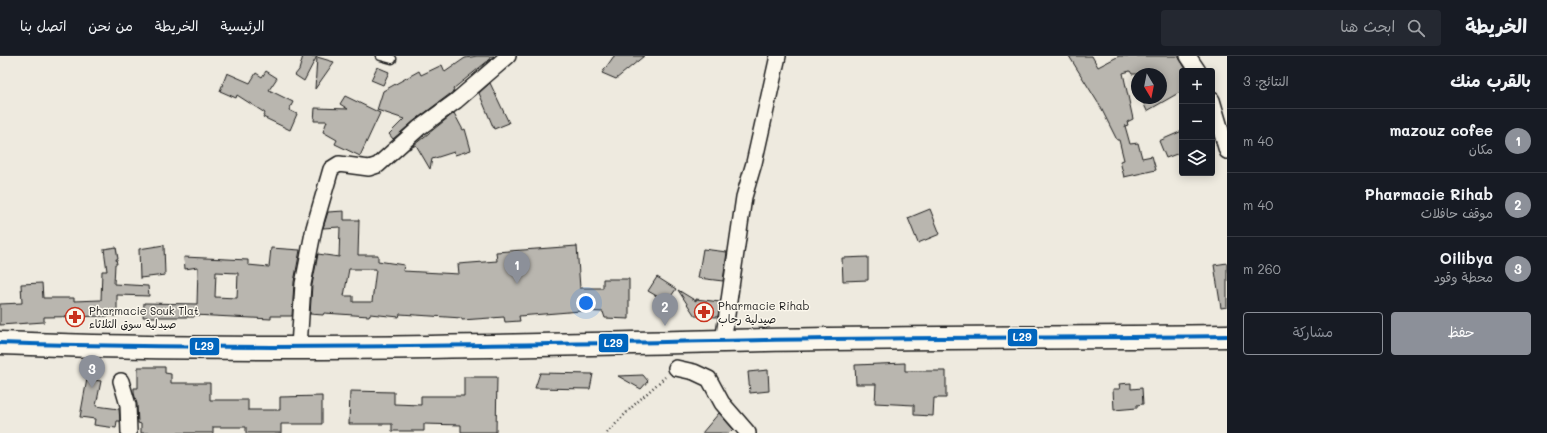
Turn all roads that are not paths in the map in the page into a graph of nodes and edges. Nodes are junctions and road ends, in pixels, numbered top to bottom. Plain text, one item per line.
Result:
1 (381, 56) edge
2 (508, 56) edge
3 (778, 56) edge
4 (1188, 56) edge
5 (392, 59) dead end
6 (1196, 68) edge
7 (1213, 104) edge
8 (1227, 151) edge
9 (1227, 336) edge
10 (723, 342) junction
11 (0, 343) edge
12 (299, 347) junction
13 (676, 368) road end
14 (121, 381) dead end
15 (129, 433) edge
16 (748, 433) edge

1 - 5 lane
2 - 12 street
3 - 10 street
4 - 6 street
7 - 8 street
9 - 10 main road
10 - 12 main road
11 - 12 main road
13 - 16 street
14 - 15 street

